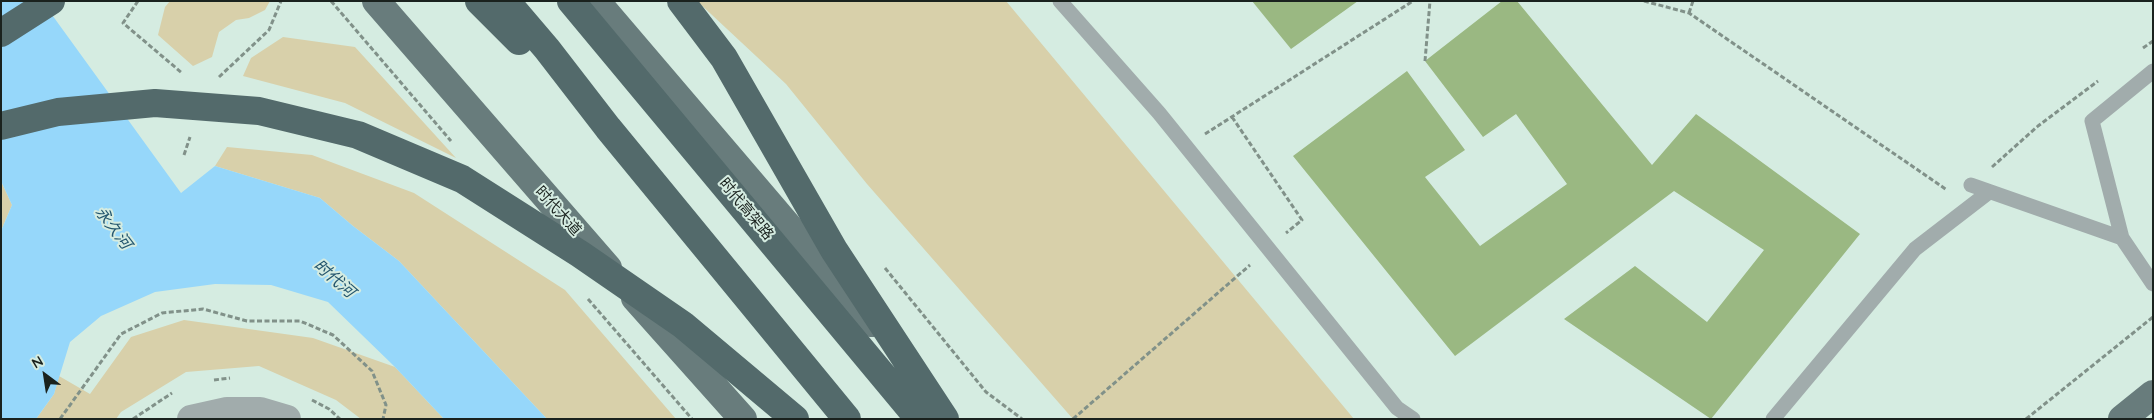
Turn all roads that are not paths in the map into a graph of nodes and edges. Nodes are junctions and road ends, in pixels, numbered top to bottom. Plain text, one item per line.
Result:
1 (51, 1) edge
2 (376, 1) edge
3 (479, 1) edge
4 (506, 1) edge
5 (571, 1) edge
6 (596, 1) edge
7 (681, 1) edge
8 (700, 1) edge
9 (1060, 1) edge
10 (1, 33) edge
11 (724, 58) junction
12 (2153, 70) edge
13 (1, 126) edge
14 (608, 128) junction
15 (1972, 185) road end
16 (1989, 192) junction
17 (2122, 238) junction
18 (2153, 284) edge
19 (2153, 394) edge
20 (191, 419) edge
21 (288, 419) edge
22 (743, 419) edge
23 (795, 419) edge
24 (847, 419) edge
25 (919, 419) edge
26 (946, 419) edge
27 (953, 419) edge
28 (1413, 419) edge
29 (1773, 419) edge
30 (2122, 419) edge

1 - 10 highway
2 - 22 main road, 时代大道
3 - 14 highway
4 - 14 highway
5 - 25 highway, 时代高架路
6 - 27 main road
7 - 11 highway
8 - 11 highway
9 - 28 lane
11 - 26 highway
12 - 17 lane
13 - 23 highway
14 - 24 highway
15 - 16 lane
16 - 17 lane
16 - 29 lane
17 - 18 lane
19 - 30 main road
20 - 21 street

